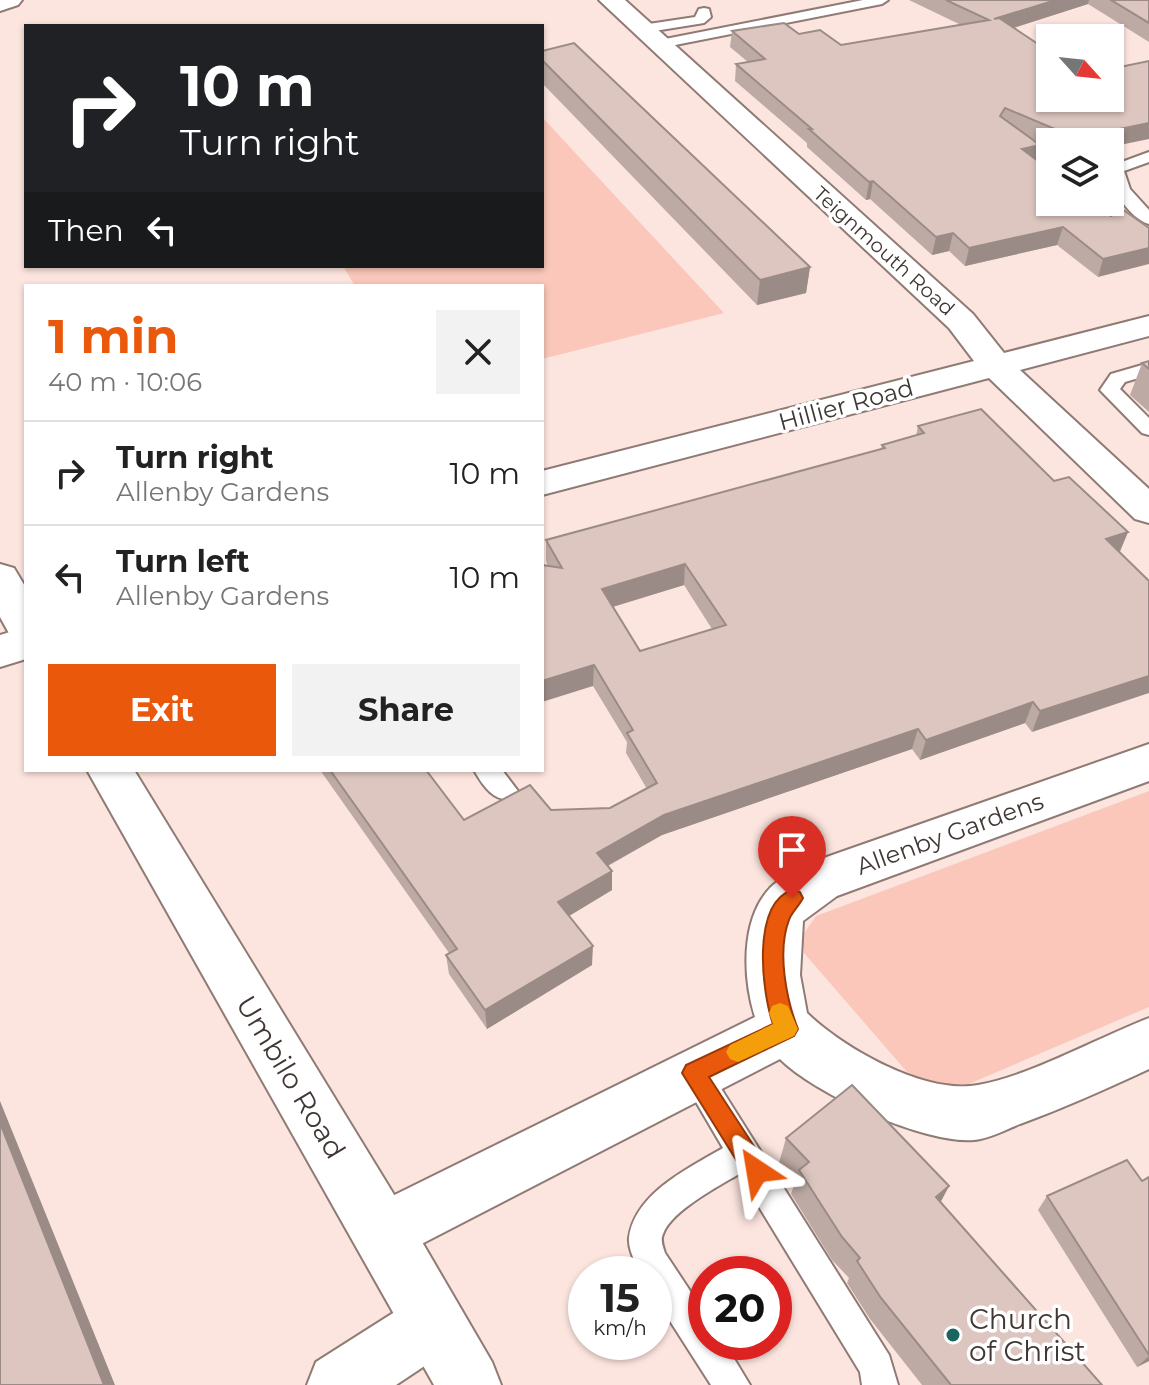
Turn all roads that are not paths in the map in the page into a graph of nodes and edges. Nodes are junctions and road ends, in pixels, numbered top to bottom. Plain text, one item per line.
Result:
1 (10, 0) edge
2 (611, 0) edge
3 (882, 0) edge
4 (0, 4) edge
5 (704, 12) dead end
6 (651, 37) junction
7 (1149, 157) edge
8 (1112, 216) edge
9 (1149, 219) edge
10 (1149, 241) edge
11 (1149, 326) edge
12 (996, 366) junction
13 (1149, 369) edge
14 (1149, 429) edge
15 (544, 482) edge
16 (1149, 510) edge
17 (0, 578) edge
18 (24, 622) edge
19 (24, 643) edge
20 (0, 652) edge
21 (1149, 762) edge
22 (111, 772) edge
23 (489, 772) edge
24 (505, 791) dead end
25 (786, 1029) junction
26 (1149, 1043) edge
27 (694, 1073) junction
28 (745, 1153) junction
29 (383, 1232) junction
30 (434, 1323) junction
31 (339, 1385) edge
32 (469, 1385) edge
33 (732, 1385) edge
34 (880, 1385) edge

1 - 4 street
2 - 6 street, Teignmouth Road
3 - 6 lane
5 - 6 lane
6 - 12 street, Teignmouth Road
7 - 9 lane
8 - 10 lane
11 - 12 street, Hillier Road
12 - 15 street, Hillier Road
12 - 16 street, Teignmouth Road
13 - 14 lane
17 - 18 street
19 - 20 street
21 - 25 street, Allenby Gardens
22 - 29 street, Umbilo Road
23 - 24 lane
25 - 26 street
25 - 27 street
27 - 28 lane
27 - 29 street
28 - 33 lane
28 - 34 lane
29 - 30 street, Umbilo Road
30 - 31 street
30 - 32 street, Umbilo Road

